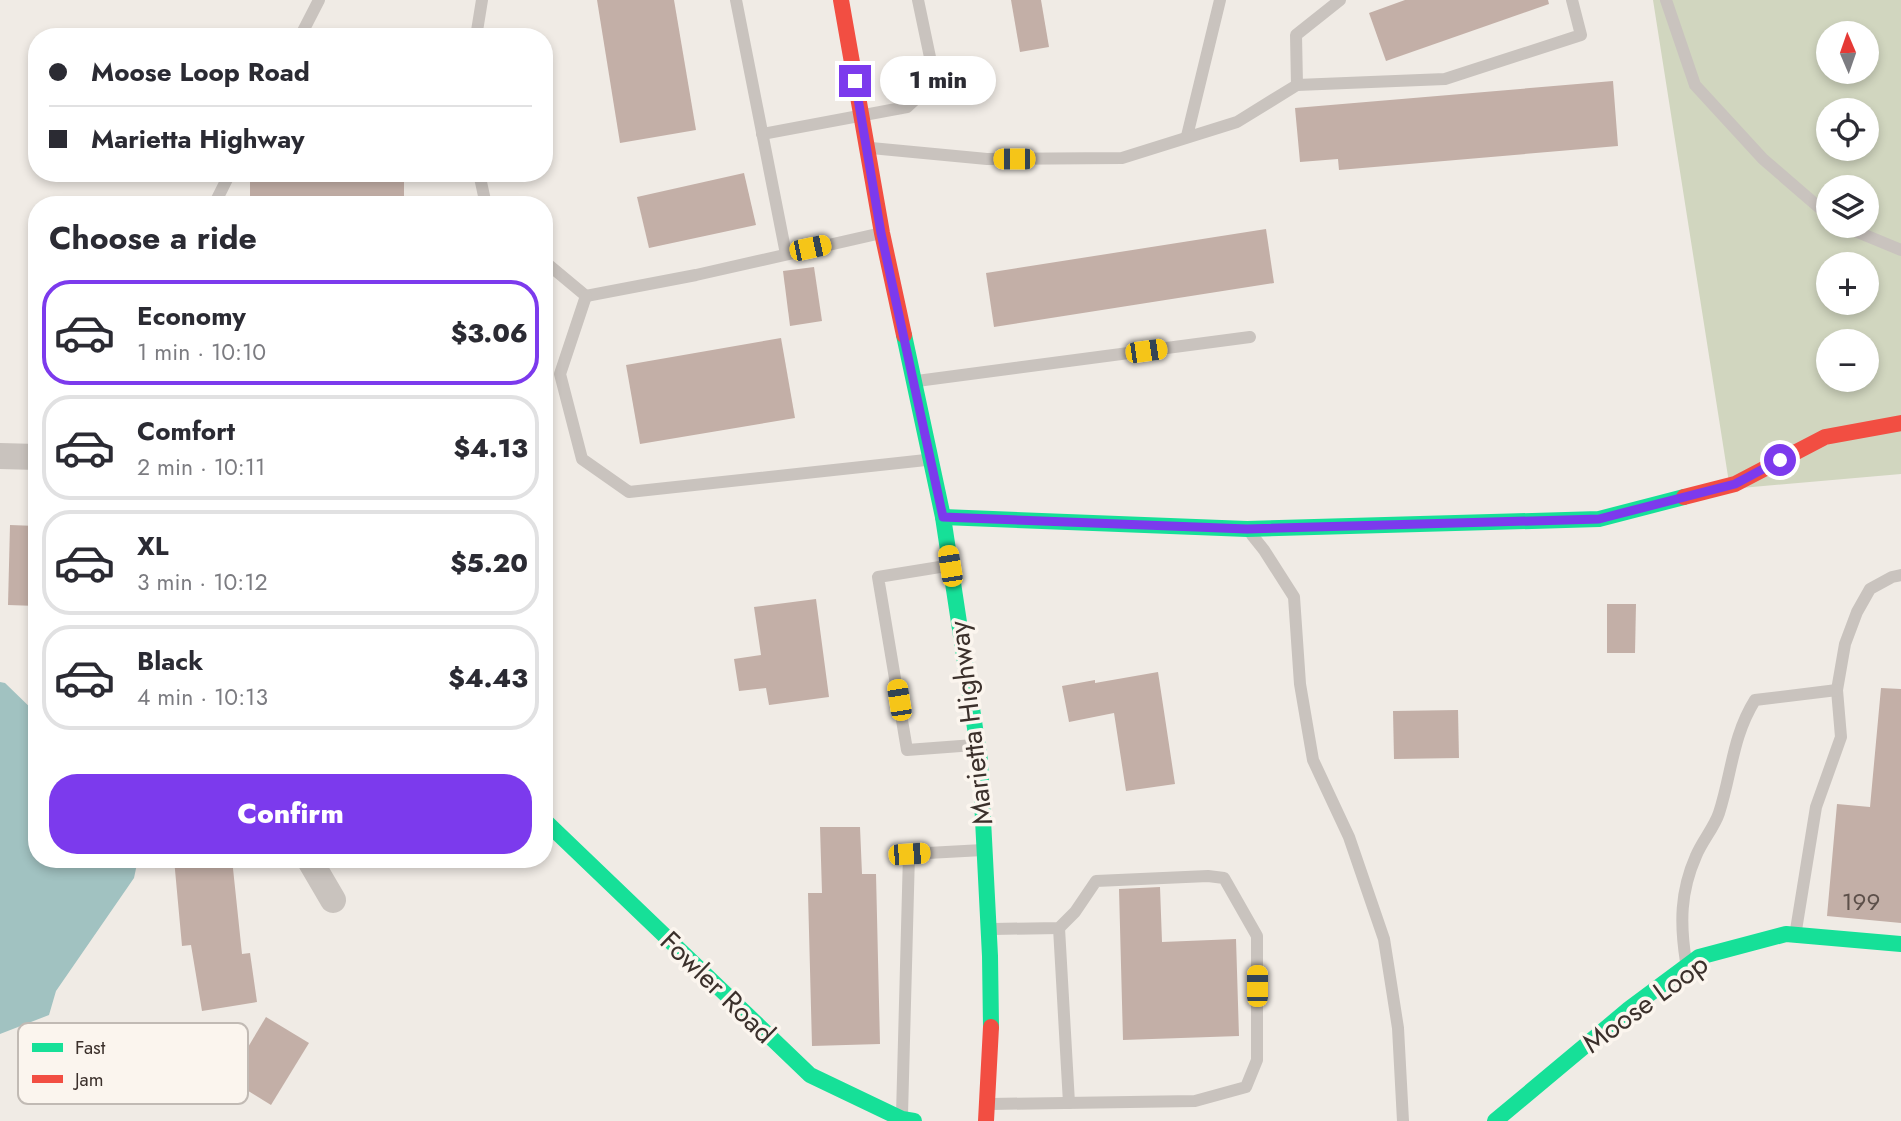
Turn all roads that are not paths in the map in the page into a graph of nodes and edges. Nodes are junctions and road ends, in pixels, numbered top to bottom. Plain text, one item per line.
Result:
1 (319, 0) edge
2 (482, 0) edge
3 (736, 0) edge
4 (841, 0) edge
5 (918, 0) edge
6 (1220, 0) edge
7 (1340, 0) edge
8 (1572, 0) edge
9 (1666, 0) edge
10 (305, 28) edge
11 (477, 28) edge
12 (1297, 85) junction
13 (862, 117) junction
14 (762, 134) junction
15 (1187, 136) junction
16 (867, 148) junction
17 (1816, 205) edge
18 (881, 233) junction
19 (1872, 238) edge
20 (1901, 250) edge
21 (786, 254) junction
22 (553, 268) edge
23 (586, 296) junction
24 (1250, 337) dead end
25 (913, 382) junction
26 (1901, 423) edge
27 (0, 456) edge
28 (28, 457) edge
29 (930, 459) junction
30 (943, 517) junction
31 (1247, 529) junction
32 (950, 566) junction
33 (1901, 575) edge
34 (1837, 690) junction
35 (977, 745) junction
36 (553, 829) edge
37 (984, 850) junction
38 (314, 868) edge
39 (333, 900) dead end
40 (1059, 928) junction
41 (988, 929) junction
42 (1796, 935) junction
43 (1901, 944) edge
44 (1687, 967) junction
45 (1069, 1103) junction
46 (987, 1113) edge
47 (908, 1120) edge
48 (1403, 1121) edge
49 (1495, 1121) edge

1 - 10 lane
2 - 11 lane
3 - 14 lane
4 - 13 street, Marietta Highway
5 - 13 lane
6 - 15 lane
7 - 12 lane
8 - 12 lane
9 - 17 lane
12 - 15 lane
13 - 14 lane
13 - 16 street, Marietta Highway
14 - 21 lane
15 - 16 lane
16 - 18 street, Marietta Highway
18 - 21 lane
18 - 25 street, Marietta Highway
19 - 20 lane
21 - 23 lane
22 - 23 lane
23 - 29 lane
24 - 25 lane
25 - 29 street, Marietta Highway
26 - 31 street
27 - 28 street
29 - 30 street, Marietta Highway
30 - 31 street
30 - 32 street, Marietta Highway
31 - 48 lane
32 - 35 street, Marietta Highway
32 - 35 lane
33 - 34 lane
34 - 42 lane
34 - 44 lane
35 - 37 street, Marietta Highway
36 - 47 street, Fowler Road
37 - 41 street, Marietta Highway
37 - 47 lane
38 - 39 street
40 - 41 lane
40 - 45 lane
40 - 45 lane
41 - 46 street, Marietta Highway
42 - 43 street, Moose Loop
42 - 44 street, Moose Loop
44 - 49 street, Moose Loop
45 - 46 lane

